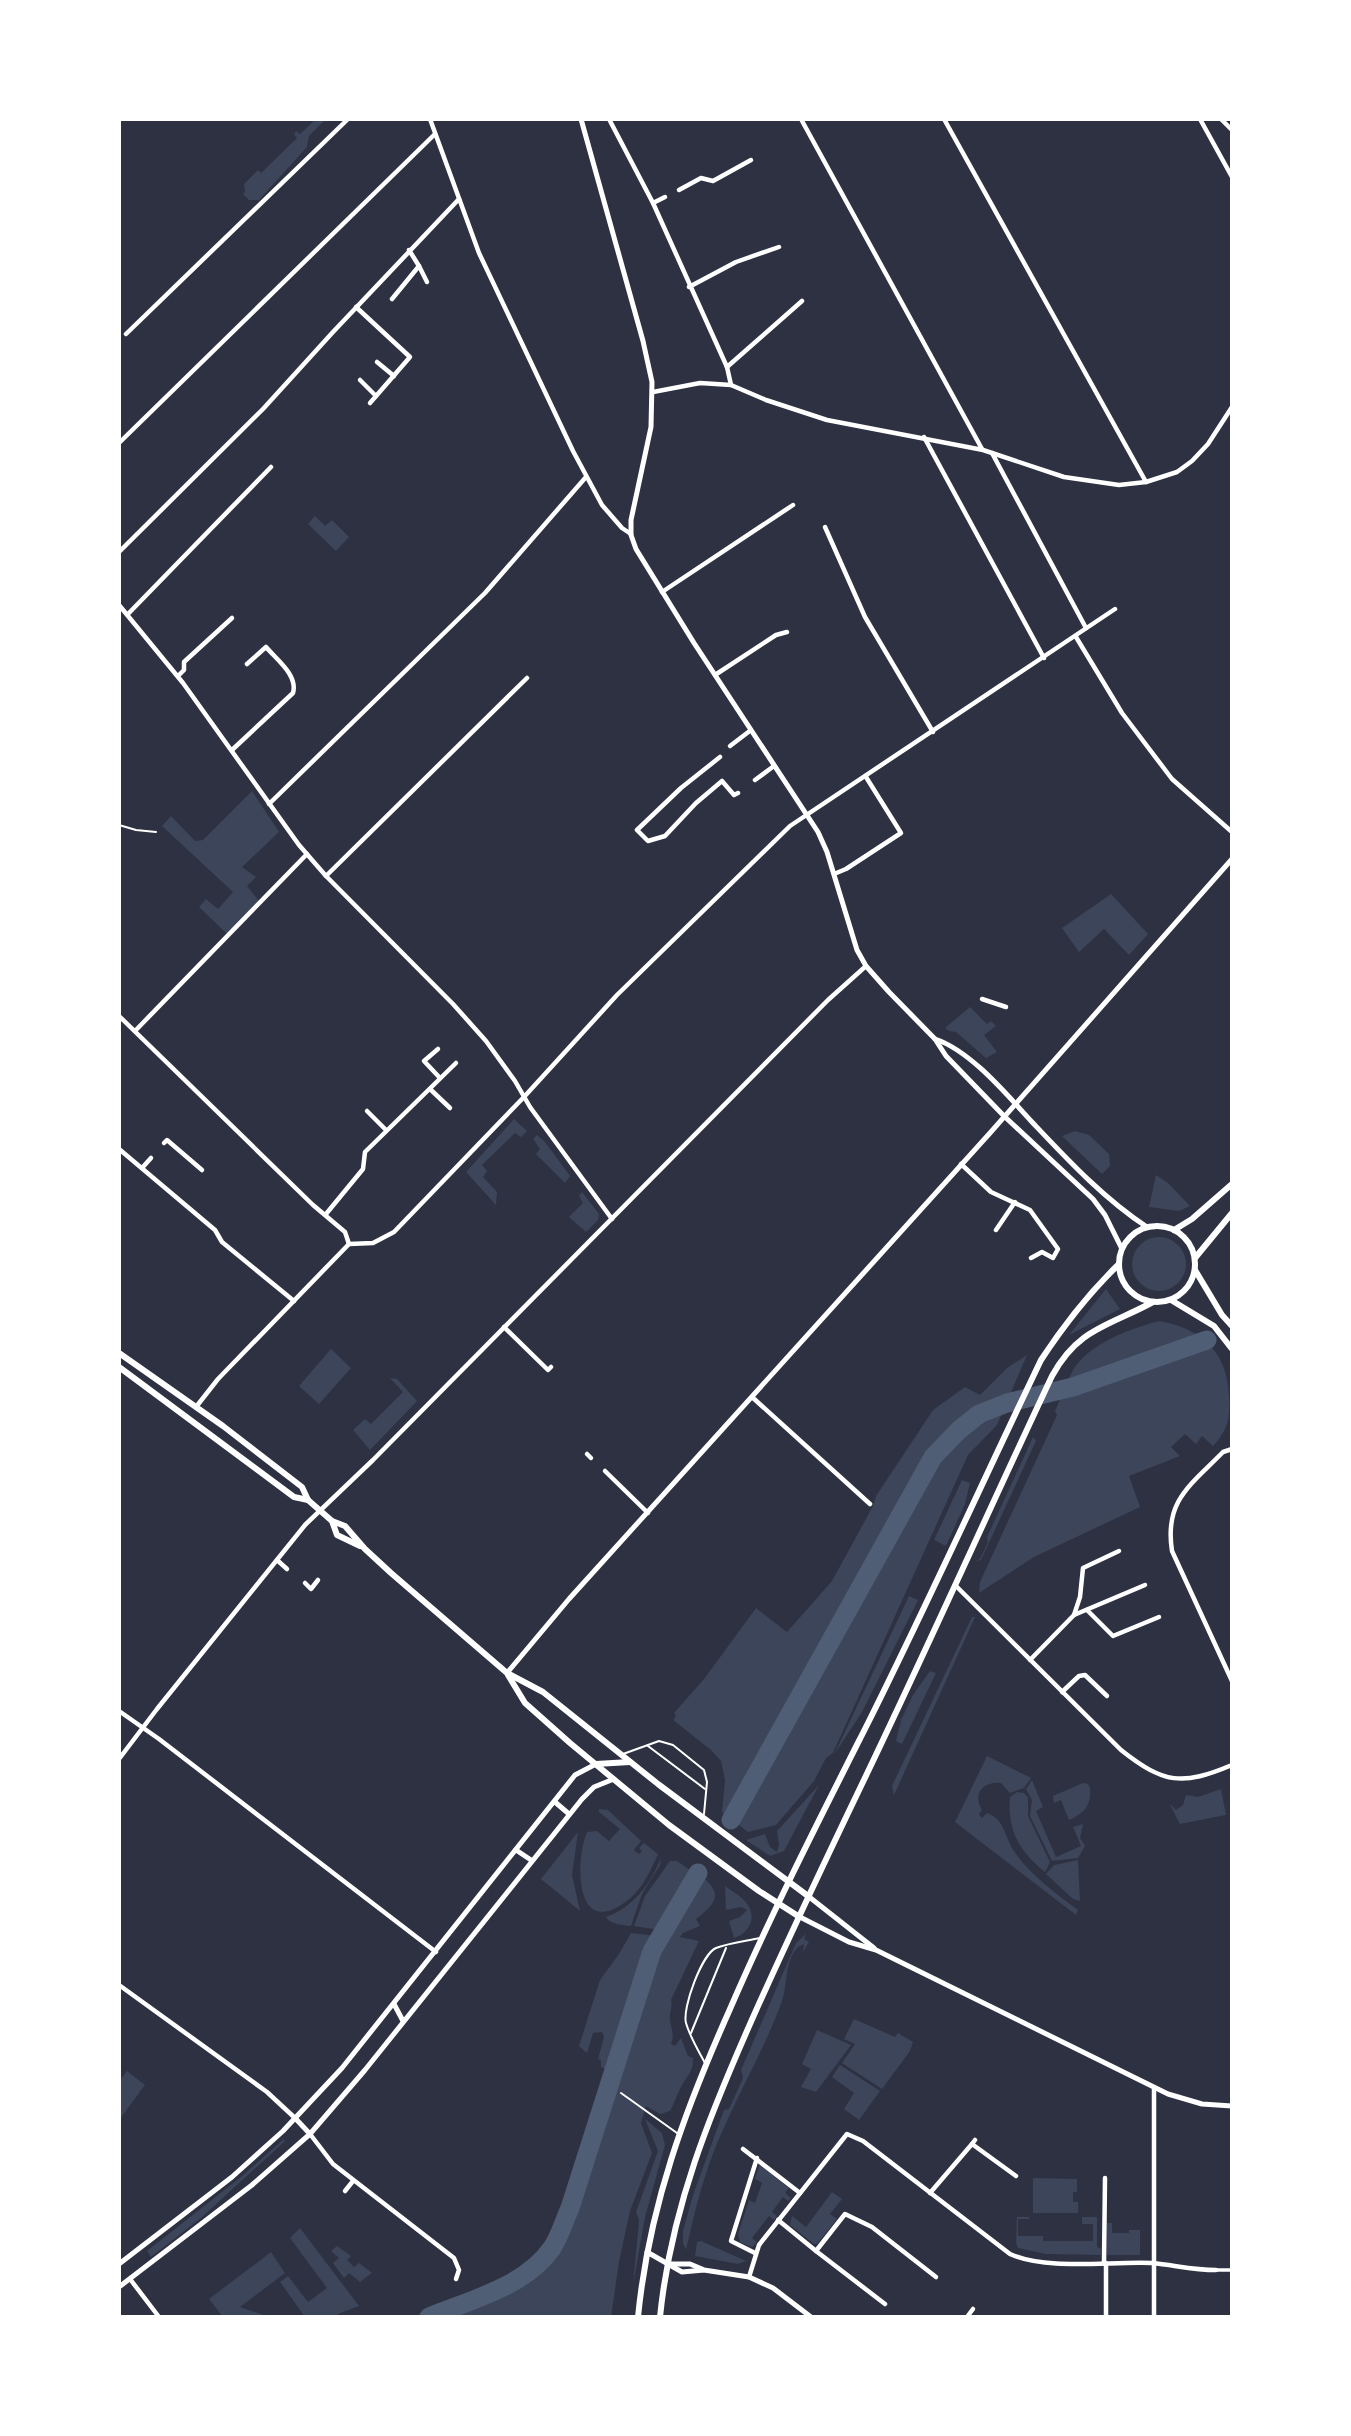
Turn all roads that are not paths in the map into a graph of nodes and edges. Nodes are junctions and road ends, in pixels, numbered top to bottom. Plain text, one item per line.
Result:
1 (348, 119) edge
2 (430, 119) edge
3 (581, 119) edge
4 (609, 119) edge
5 (801, 119) edge
6 (944, 119) edge
7 (1200, 119) edge
8 (1221, 119) edge
9 (1232, 130) edge
10 (435, 134) junction
11 (751, 160) dead end
12 (1232, 177) edge
13 (679, 190) dead end
14 (665, 197) dead end
15 (459, 199) junction
16 (653, 203) junction
17 (779, 247) dead end
18 (409, 250) junction
19 (419, 266) junction
20 (427, 282) dead end
21 (690, 287) junction
22 (392, 299) dead end
23 (802, 301) dead end
24 (356, 307) junction
25 (126, 334) dead end
26 (377, 362) dead end
27 (727, 367) junction
28 (394, 376) junction
29 (360, 380) dead end
30 (731, 385) junction
31 (653, 391) junction
32 (376, 396) junction
33 (370, 403) dead end
34 (1232, 407) edge
35 (924, 438) junction
36 (119, 443) edge
37 (983, 450) junction
38 (992, 453) junction
39 (271, 467) dead end
40 (586, 477) junction
41 (1146, 482) junction
42 (793, 505) dead end
43 (825, 527) dead end
44 (631, 535) junction
45 (119, 552) edge
46 (662, 592) junction
47 (119, 605) edge
48 (1115, 609) dead end
49 (128, 614) junction
50 (232, 618) dead end
51 (1086, 628) junction
52 (787, 632) dead end
53 (1076, 637) junction
54 (1044, 658) junction
55 (247, 664) dead end
56 (715, 675) junction
57 (177, 676) junction
58 (527, 678) dead end
59 (751, 730) junction
60 (933, 732) junction
61 (730, 746) dead end
62 (232, 750) junction
63 (720, 757) dead end
64 (775, 766) junction
65 (866, 777) junction
66 (755, 780) dead end
67 (738, 793) dead end
68 (269, 804) junction
69 (807, 814) junction
70 (119, 825) edge
71 (156, 832) dead end
72 (1232, 832) edge
73 (307, 854) junction
74 (1232, 859) edge
75 (834, 874) junction
76 (326, 876) junction
77 (866, 966) junction
78 (982, 999) dead end
79 (1006, 1007) dead end
80 (119, 1016) edge
81 (135, 1031) junction
82 (936, 1039) junction
83 (438, 1049) dead end
84 (456, 1063) dead end
85 (440, 1079) junction
86 (430, 1089) junction
87 (524, 1097) junction
88 (1015, 1102) junction
89 (450, 1108) dead end
90 (367, 1111) dead end
91 (1003, 1116) junction
92 (386, 1130) junction
93 (164, 1143) dead end
94 (119, 1149) edge
95 (151, 1158) dead end
96 (961, 1164) junction
97 (142, 1168) junction
98 (202, 1170) dead end
99 (1232, 1184) edge
100 (1014, 1202) junction
101 (1232, 1213) edge
102 (326, 1214) junction
103 (612, 1219) junction
104 (1147, 1227) junction
105 (996, 1230) dead end
106 (1174, 1230) junction
107 (349, 1244) junction
108 (1122, 1250) junction
109 (1031, 1258) dead end
110 (1195, 1258) junction
111 (1119, 1264) junction
112 (1195, 1270) junction
113 (1171, 1300) junction
114 (294, 1301) junction
115 (1153, 1302) junction
116 (1232, 1326) edge
117 (504, 1328) junction
118 (1230, 1346) edge
119 (119, 1353) edge
120 (134, 1364) junction
121 (119, 1367) edge
122 (551, 1367) dead end
123 (127, 1373) junction
124 (752, 1397) junction
125 (196, 1407) junction
126 (1232, 1449) edge
127 (605, 1471) dead end
128 (309, 1500) junction
129 (870, 1504) dead end
130 (319, 1510) junction
131 (648, 1513) junction
132 (332, 1521) junction
133 (365, 1549) junction
134 (1119, 1551) dead end
135 (277, 1560) junction
136 (287, 1569) dead end
137 (318, 1580) dead end
138 (304, 1583) dead end
139 (955, 1585) junction
140 (1145, 1586) dead end
141 (1087, 1610) junction
142 (1074, 1615) junction
143 (1159, 1617) dead end
144 (1030, 1660) junction
145 (507, 1673) junction
146 (1232, 1681) edge
147 (1062, 1692) junction
148 (1107, 1696) dead end
149 (119, 1711) edge
150 (142, 1729) junction
151 (647, 1745) junction
152 (621, 1755) junction
153 (119, 1759) edge
154 (630, 1762) junction
155 (596, 1764) junction
156 (1232, 1765) edge
157 (614, 1779) junction
158 (705, 1790) junction
159 (555, 1802) junction
160 (569, 1814) junction
161 (704, 1819) junction
162 (516, 1850) junction
163 (531, 1860) junction
164 (788, 1882) junction
165 (808, 1896) junction
166 (777, 1902) junction
167 (798, 1916) junction
168 (761, 1937) junction
169 (727, 1946) junction
170 (876, 1950) junction
171 (436, 1952) junction
172 (450, 1963) junction
173 (119, 1985) edge
174 (394, 2004) junction
175 (403, 2021) junction
176 (691, 2034) junction
177 (705, 2064) junction
178 (1154, 2088) junction
179 (621, 2093) dead end
180 (1232, 2106) edge
181 (295, 2118) junction
182 (678, 2133) junction
183 (310, 2134) junction
184 (743, 2149) dead end
185 (757, 2158) junction
186 (1016, 2176) dead end
187 (1105, 2178) dead end
188 (353, 2181) junction
189 (345, 2191) dead end
190 (800, 2193) junction
191 (930, 2193) junction
192 (778, 2220) junction
193 (816, 2251) junction
194 (648, 2252) junction
195 (755, 2253) junction
196 (1105, 2263) junction
197 (1154, 2263) junction
198 (119, 2264) edge
199 (668, 2264) junction
200 (1216, 2270) joint
201 (1232, 2270) edge
202 (749, 2277) junction
203 (936, 2277) dead end
204 (130, 2279) junction
205 (456, 2279) dead end
206 (119, 2287) edge
207 (885, 2304) dead end
208 (973, 2309) dead end
209 (159, 2317) edge
210 (638, 2317) edge
211 (660, 2317) edge
212 (811, 2317) edge
213 (967, 2317) edge
214 (1106, 2317) edge
215 (1154, 2317) edge

1 - 25 street
2 - 10 street
3 - 31 street
4 - 16 street
5 - 37 street
6 - 41 street
7 - 12 street
8 - 9 street
10 - 15 street
10 - 36 street
11 - 13 street
14 - 16 street
15 - 18 street
15 - 40 street
16 - 21 street
17 - 21 street
18 - 19 street
18 - 24 street
19 - 20 street
19 - 22 street
21 - 27 street
23 - 27 street
24 - 28 street
24 - 45 street
26 - 28 street
27 - 30 street
28 - 32 street
29 - 32 street
30 - 31 street
30 - 35 street
31 - 44 street
32 - 33 street
34 - 41 street
35 - 37 street
35 - 54 street
37 - 38 street
38 - 41 street
38 - 51 street
39 - 49 street
40 - 44 street
40 - 68 street
42 - 46 street
43 - 60 street
44 - 46 street
46 - 56 street
47 - 49 street
48 - 51 street
49 - 57 street
50 - 57 street
51 - 53 street
52 - 56 street
53 - 54 street
53 - 72 street
54 - 60 street
55 - 62 street
56 - 59 street
57 - 62 street
58 - 76 street
59 - 61 street
59 - 64 street
60 - 65 street
62 - 68 street
63 - 67 street
64 - 66 street
64 - 69 street
65 - 69 street
65 - 75 street
68 - 73 street
69 - 75 street
69 - 87 street
70 - 71 lane
73 - 76 street
73 - 81 street
74 - 88 street
75 - 77 street
76 - 87 street
77 - 82 street
77 - 103 street
78 - 79 street
80 - 81 street
81 - 102 street
82 - 88 street
82 - 91 street
83 - 85 street
84 - 85 street
85 - 86 street
86 - 89 street
86 - 92 street
87 - 103 street
87 - 107 street
88 - 91 street
88 - 104 street
90 - 92 street
91 - 96 street
91 - 108 street
92 - 102 street
93 - 98 street
94 - 97 street
95 - 97 street
96 - 100 street
96 - 124 street
97 - 114 street
99 - 106 main road
100 - 105 street
100 - 109 street
101 - 110 main road
102 - 107 street
103 - 117 street
104 - 106 main road
104 - 108 main road
106 - 110 main road
107 - 114 street
108 - 111 main road
110 - 112 main road
111 - 115 main road
111 - 164 main road
112 - 113 main road
112 - 116 main road
113 - 115 main road
113 - 118 main road
114 - 125 street
115 - 139 main road
117 - 122 street
117 - 130 street
119 - 120 main road
120 - 123 main road
120 - 125 main road
121 - 123 main road
123 - 128 main road
124 - 129 street
124 - 131 street
125 - 128 main road
126 - 146 street
127 - 131 street
128 - 130 main road
130 - 132 main road
130 - 135 street
131 - 145 street
132 - 133 main road
132 - 133 main road
133 - 145 main road
134 - 142 street
135 - 136 street
135 - 150 street
137 - 138 street
139 - 144 street
139 - 165 main road
140 - 141 street
141 - 142 street
141 - 143 street
142 - 144 street
144 - 147 street
145 - 152 main road
145 - 155 main road
147 - 148 street
147 - 156 street
149 - 150 street
150 - 153 street
150 - 171 street
151 - 152 lane
151 - 158 lane
151 - 158 lane
152 - 154 main road
154 - 155 main road
154 - 161 main road
155 - 157 main road
155 - 159 street
157 - 160 street
157 - 166 main road
158 - 161 lane
159 - 160 street
159 - 162 street
160 - 163 street
161 - 164 main road
162 - 163 street
162 - 171 street
163 - 172 street
164 - 165 main road
164 - 166 main road
165 - 167 main road
165 - 170 street
166 - 167 main road
166 - 168 main road
167 - 170 street
167 - 199 main road
168 - 169 lane
168 - 177 main road
169 - 176 lane
169 - 176 lane
170 - 178 street
171 - 172 street
171 - 174 street
172 - 175 street
173 - 181 street
174 - 175 street
174 - 181 street
175 - 183 street
176 - 177 lane
177 - 182 main road
178 - 180 street
178 - 197 street
179 - 182 lane
181 - 183 street
181 - 198 street
182 - 194 main road
183 - 188 street
183 - 204 street
184 - 185 street
185 - 190 street
185 - 195 street
186 - 191 street
187 - 196 street
188 - 189 street
188 - 205 street
190 - 191 street
190 - 192 street
191 - 196 street
192 - 193 street
192 - 195 street
193 - 203 street
193 - 207 street
194 - 199 street
194 - 210 main road
195 - 202 street
196 - 197 street
196 - 214 street
197 - 200 street
197 - 215 street
199 - 202 street
199 - 211 main road
200 - 201 street
202 - 212 street
204 - 206 street
204 - 209 street
208 - 213 street

